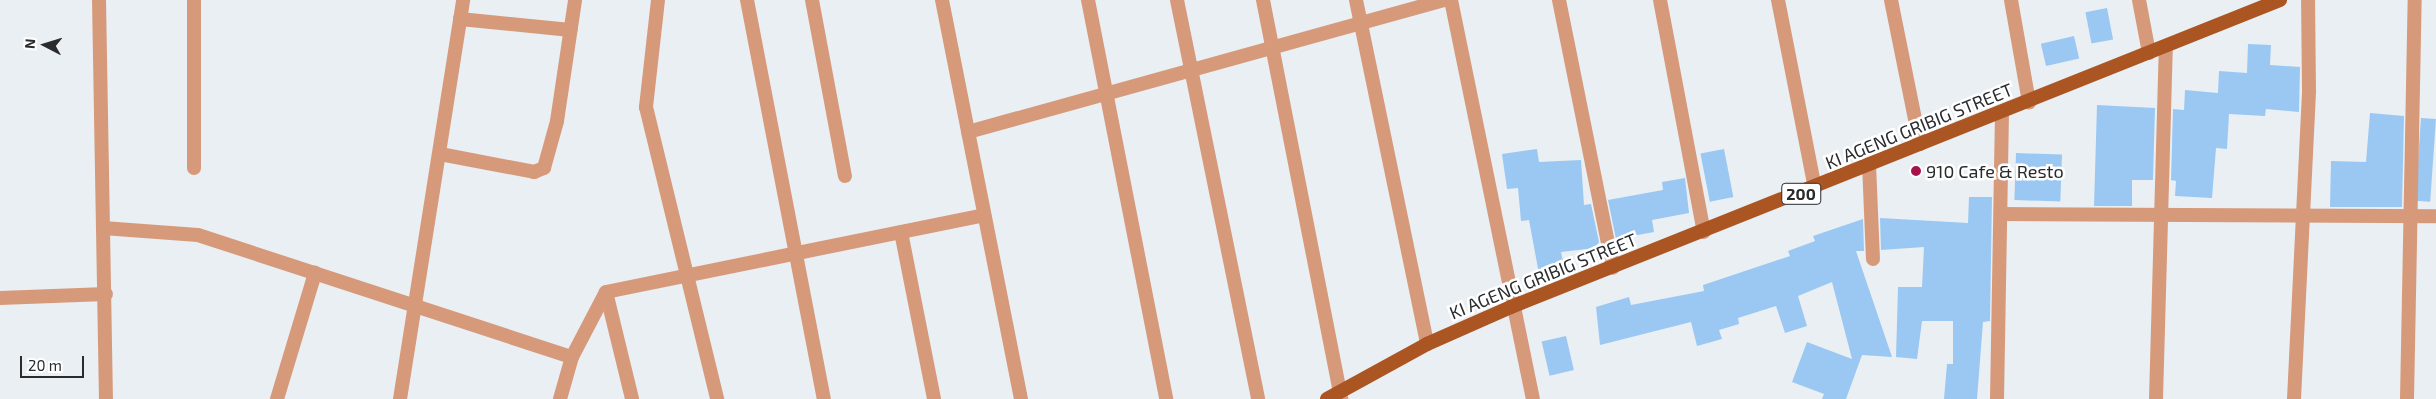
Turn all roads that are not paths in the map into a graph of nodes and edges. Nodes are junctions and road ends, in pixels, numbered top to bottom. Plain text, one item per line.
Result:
1 (99, 0) edge
2 (194, 0) edge
3 (463, 0) edge
4 (575, 0) edge
5 (658, 0) edge
6 (747, 0) edge
7 (812, 0) edge
8 (942, 0) edge
9 (1088, 0) edge
10 (1177, 0) edge
11 (1263, 0) edge
12 (1356, 0) edge
13 (1445, 0) edge
14 (1450, 0) edge
15 (1559, 0) edge
16 (1660, 0) edge
17 (1778, 0) edge
18 (1891, 0) edge
19 (2011, 0) edge
20 (2140, 0) edge
21 (2308, 0) edge
22 (2415, 0) edge
23 (2276, 1) edge
24 (460, 20) junction
25 (1360, 23) junction
26 (570, 30) junction
27 (2166, 46) junction
28 (1272, 48) junction
29 (2149, 53) junction
30 (1193, 70) junction
31 (1107, 94) junction
32 (2029, 102) junction
33 (2002, 112) junction
34 (968, 132) junction
35 (1920, 144) junction
36 (440, 154) junction
37 (1869, 164) junction
38 (194, 168) dead end
39 (845, 176) dead end
40 (1816, 188) junction
41 (2163, 212) junction
42 (2001, 214) junction
43 (2302, 214) junction
44 (984, 215) junction
45 (2414, 216) junction
46 (2436, 216) edge
47 (103, 228) junction
48 (901, 232) junction
49 (1704, 232) junction
50 (796, 253) junction
51 (1873, 259) dead end
52 (1613, 268) junction
53 (315, 273) junction
54 (687, 275) junction
55 (606, 292) junction
56 (106, 294) junction
57 (0, 298) edge
58 (415, 306) junction
59 (1511, 307) junction
60 (1427, 344) junction
61 (572, 357) junction
62 (1340, 395) edge
63 (106, 399) edge
64 (277, 399) edge
65 (400, 399) edge
66 (560, 399) edge
67 (632, 399) edge
68 (717, 399) edge
69 (824, 399) edge
70 (934, 399) edge
71 (1021, 399) edge
72 (1166, 399) edge
73 (1258, 399) edge
74 (1327, 399) edge
75 (1533, 399) edge
76 (1997, 399) edge
77 (2156, 399) edge
78 (2294, 399) edge
79 (2407, 399) edge

1 - 47 street
2 - 38 street
3 - 24 street
4 - 26 street
5 - 54 street
6 - 50 street
7 - 39 street
8 - 34 street
9 - 31 street
10 - 30 street
11 - 28 street
12 - 25 street
13 - 25 street
14 - 59 street
15 - 52 street
16 - 49 street
17 - 40 street
18 - 35 street
19 - 32 street
20 - 29 street
21 - 43 street
22 - 45 street
23 - 27 main road, KI AGENG GRIBIG STREET / 200
24 - 26 street
24 - 36 street
25 - 28 street
25 - 60 street
26 - 36 street
27 - 29 main road, KI AGENG GRIBIG STREET / 200
27 - 41 street
28 - 30 street
28 - 62 street
29 - 32 main road, KI AGENG GRIBIG STREET / 200
30 - 31 street
30 - 73 street
31 - 34 street
31 - 72 street
32 - 33 main road, KI AGENG GRIBIG STREET / 200
33 - 35 main road, KI AGENG GRIBIG STREET / 200
33 - 42 street
34 - 44 street
35 - 37 main road, KI AGENG GRIBIG STREET / 200
36 - 58 street
37 - 40 main road, KI AGENG GRIBIG STREET / 200
37 - 51 street
40 - 49 main road, KI AGENG GRIBIG STREET / 200
41 - 42 street
41 - 43 street
41 - 77 street
42 - 76 street
43 - 45 street
43 - 78 street
44 - 48 street
44 - 71 street
45 - 46 street
45 - 79 street
47 - 53 street
47 - 56 street
48 - 50 street
48 - 70 street
49 - 52 main road, KI AGENG GRIBIG STREET / 200
50 - 54 street
50 - 69 street
52 - 59 main road, KI AGENG GRIBIG STREET / 200
53 - 58 street
53 - 64 street
54 - 55 street
54 - 68 street
55 - 61 street
55 - 67 street
56 - 57 street
56 - 63 street
58 - 61 street
58 - 65 street
59 - 60 main road, KI AGENG GRIBIG STREET / 200
59 - 75 street
60 - 62 main road, KI AGENG GRIBIG STREET / 200
61 - 66 street
62 - 74 main road, KI AGENG GRIBIG STREET / 200

